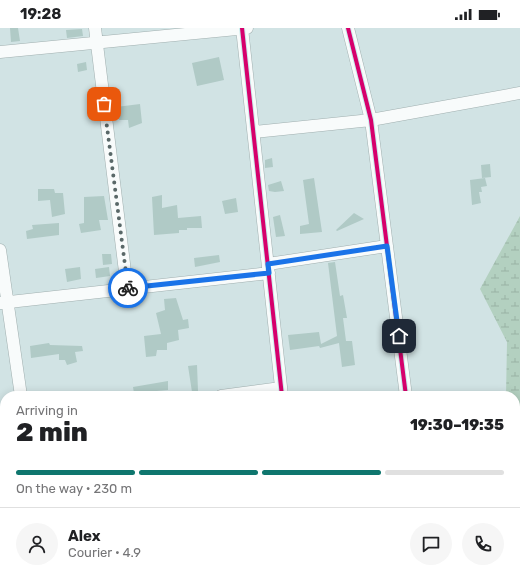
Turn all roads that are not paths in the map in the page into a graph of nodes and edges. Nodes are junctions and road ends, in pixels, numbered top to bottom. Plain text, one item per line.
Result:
1 (95, 28) edge
2 (244, 28) edge
3 (348, 28) edge
4 (96, 42) junction
5 (0, 52) edge
6 (520, 93) edge
7 (371, 120) junction
8 (254, 132) junction
9 (387, 246) junction
10 (0, 250) edge
11 (269, 269) junction
12 (127, 288) junction
13 (4, 302) edge
14 (20, 391) edge
15 (282, 391) edge
16 (405, 391) edge

1 - 4 street
2 - 4 street
2 - 8 street
3 - 7 street
4 - 5 street
4 - 12 street
6 - 7 street
7 - 8 street
7 - 9 street
8 - 11 street
9 - 11 street
9 - 16 street
10 - 13 street
11 - 12 street
11 - 15 street
12 - 13 street
13 - 14 street

